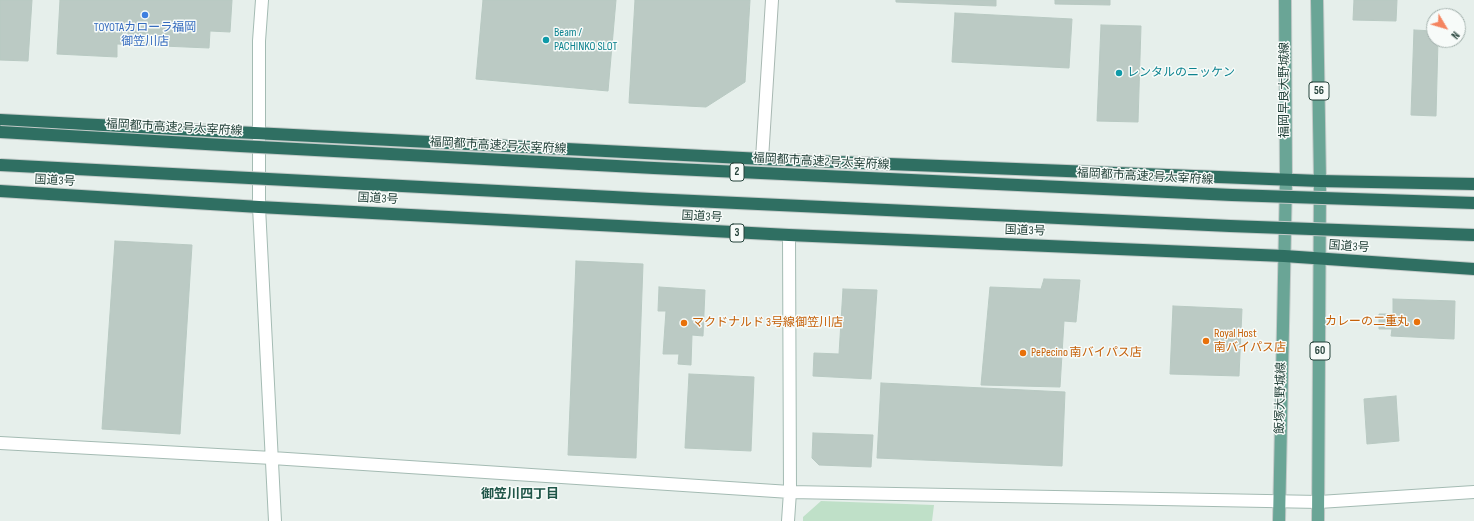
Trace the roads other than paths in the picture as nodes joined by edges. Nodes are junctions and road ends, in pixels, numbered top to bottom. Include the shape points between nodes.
1 (262, 0) edge
2 (772, 0) edge
3 (1285, 0) edge
4 (1317, 0) edge
5 (0, 120) edge
6 (0, 132) edge
7 (258, 133) junction
8 (762, 160) junction
9 (0, 165) edge
10 (1286, 180) junction
11 (1320, 181) junction
12 (1474, 184) edge
13 (0, 191) edge
14 (1474, 204) edge
15 (259, 207) junction
16 (1474, 235) edge
17 (790, 236) junction
18 (1284, 256) junction
19 (1320, 260) junction
20 (1474, 269) edge
21 (0, 443) edge
22 (272, 458) junction
23 (790, 492) junction
24 (1474, 492) edge
25 (1279, 501) junction
26 (1319, 502) junction
27 (275, 521) edge
28 (788, 521) edge
29 (1279, 521) edge
30 (1318, 521) edge

1 - 7 street
2 - 8 street
3 - 10 main road, 福岡早良大野城線
4 - 11 main road, 56
5 - 7 highway
6 - 14 highway, 福岡都市高速2号太宰府線 / 2, bridge via 677,169
7 - 8 highway
7 - 15 street
8 - 10 highway
9 - 16 highway, bridge via 650,199
10 - 11 highway
10 - 18 main road, 飯塚大野城線
11 - 12 highway
11 - 19 main road, 60
13 - 15 highway, 国道3号 / 3
15 - 17 highway, 国道3号 / 3
15 - 22 street
17 - 18 highway, 国道3号 / 3
17 - 23 street
18 - 19 highway, 国道3号 / 3
18 - 25 main road, 飯塚大野城線
19 - 20 highway, 国道3号 / 3
19 - 26 main road, 60
21 - 22 street
22 - 23 street
22 - 27 street
23 - 25 street
23 - 28 street
24 - 26 street
25 - 26 street
25 - 29 main road, 飯塚大野城線
26 - 30 main road, 60

